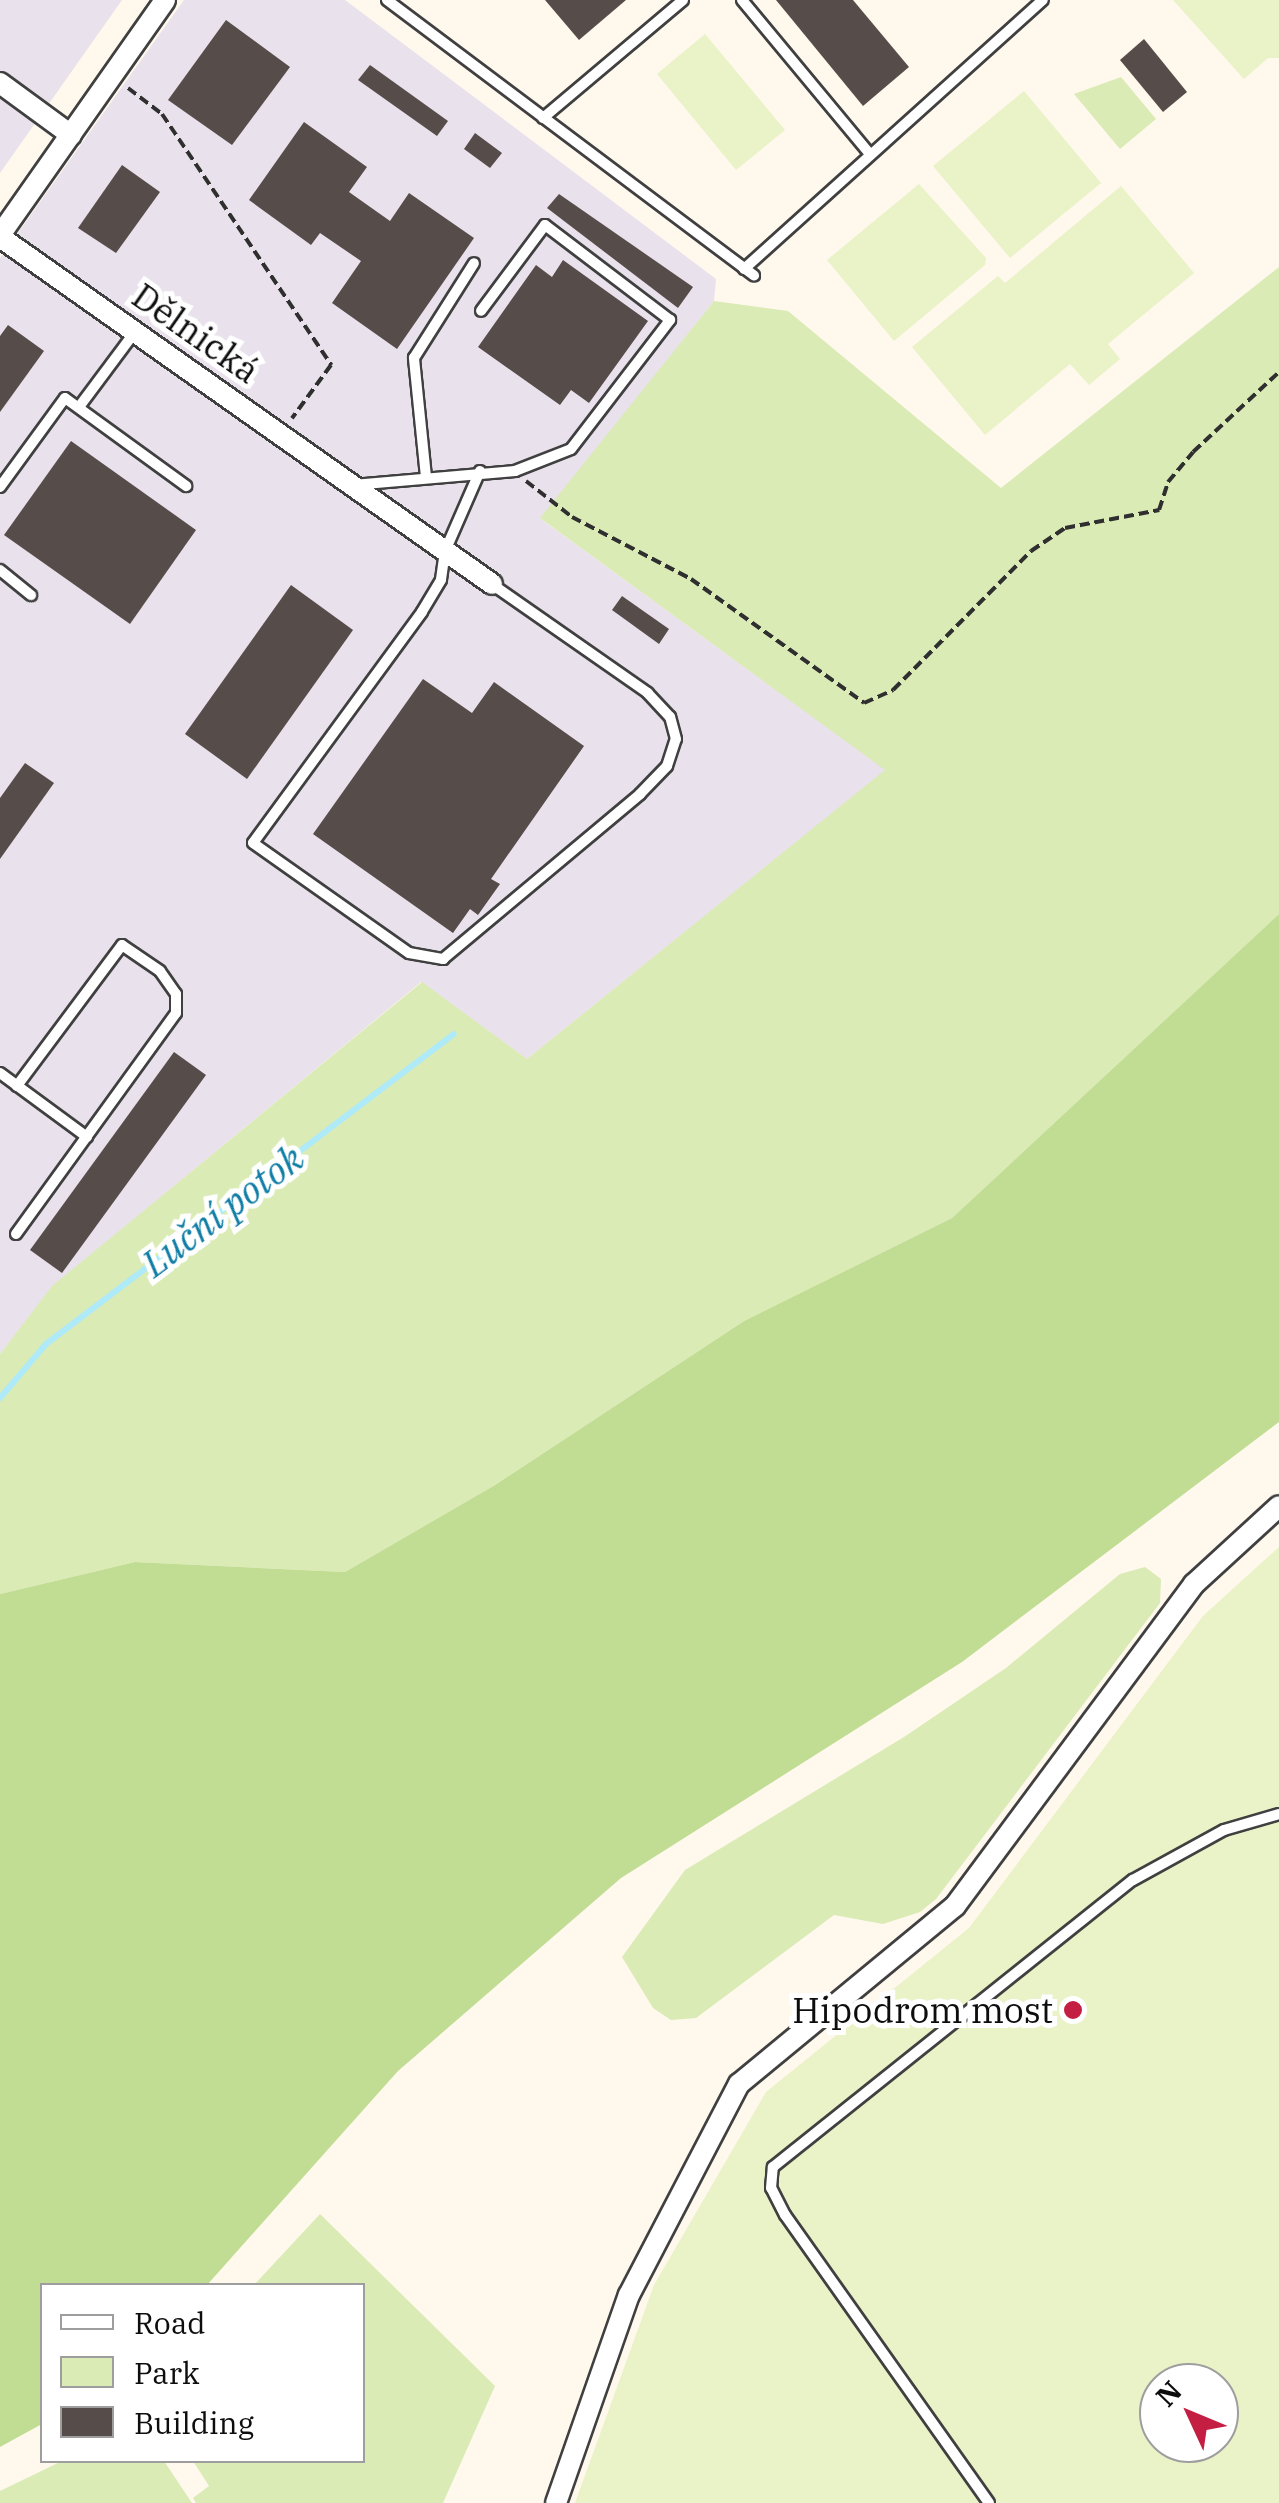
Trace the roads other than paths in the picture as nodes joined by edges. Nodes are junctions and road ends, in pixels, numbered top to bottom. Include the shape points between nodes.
1 (165, 0) edge
2 (387, 0) edge
3 (682, 0) edge
4 (742, 0) edge
5 (1043, 0) edge
6 (666, 5) edge
7 (0, 83) edge
8 (543, 118) junction
9 (71, 134) junction
10 (870, 154) junction
11 (0, 236) edge
12 (474, 263) dead end
13 (481, 311) dead end
14 (136, 330) junction
15 (79, 408) junction
16 (480, 471) junction
17 (426, 477) junction
18 (352, 485) junction
19 (186, 486) dead end
20 (0, 488) edge
21 (445, 551) junction
22 (0, 570) edge
23 (492, 584) joint
24 (32, 595) dead end
25 (0, 1073) edge
26 (17, 1086) junction
27 (87, 1137) junction
28 (16, 1234) dead end
29 (1279, 1506) edge
30 (1279, 1814) edge
31 (556, 2503) edge
32 (989, 2503) edge

1 - 9 street, Dělnická
2 - 8 lane
3 - 6 lane
4 - 10 lane
5 - 10 lane
6 - 8 lane
7 - 9 street
8 - 10 lane via 749,272
9 - 11 street, Dělnická
11 - 14 street, Dělnická
12 - 17 lane via 414,358
13 - 16 lane via 545,226 670,320 571,449 515,471
14 - 15 lane
14 - 18 street, Dělnická
15 - 19 lane
15 - 20 lane via 66,398
16 - 17 lane
16 - 21 lane
17 - 18 lane
18 - 21 street, Dělnická
21 - 23 street, Dělnická
21 - 23 lane via 441,580 422,612 253,843 409,952 443,959 640,794 667,766 676,739 670,717 648,693
22 - 24 lane
25 - 26 lane
26 - 27 lane
26 - 27 lane via 122,944 141,952 176,994 176,1012
27 - 28 lane
29 - 31 street via 1194,1584 954,1906 739,2084 629,2295
30 - 32 lane via 1224,1830 1134,1880 773,2167 770,2188 784,2215

